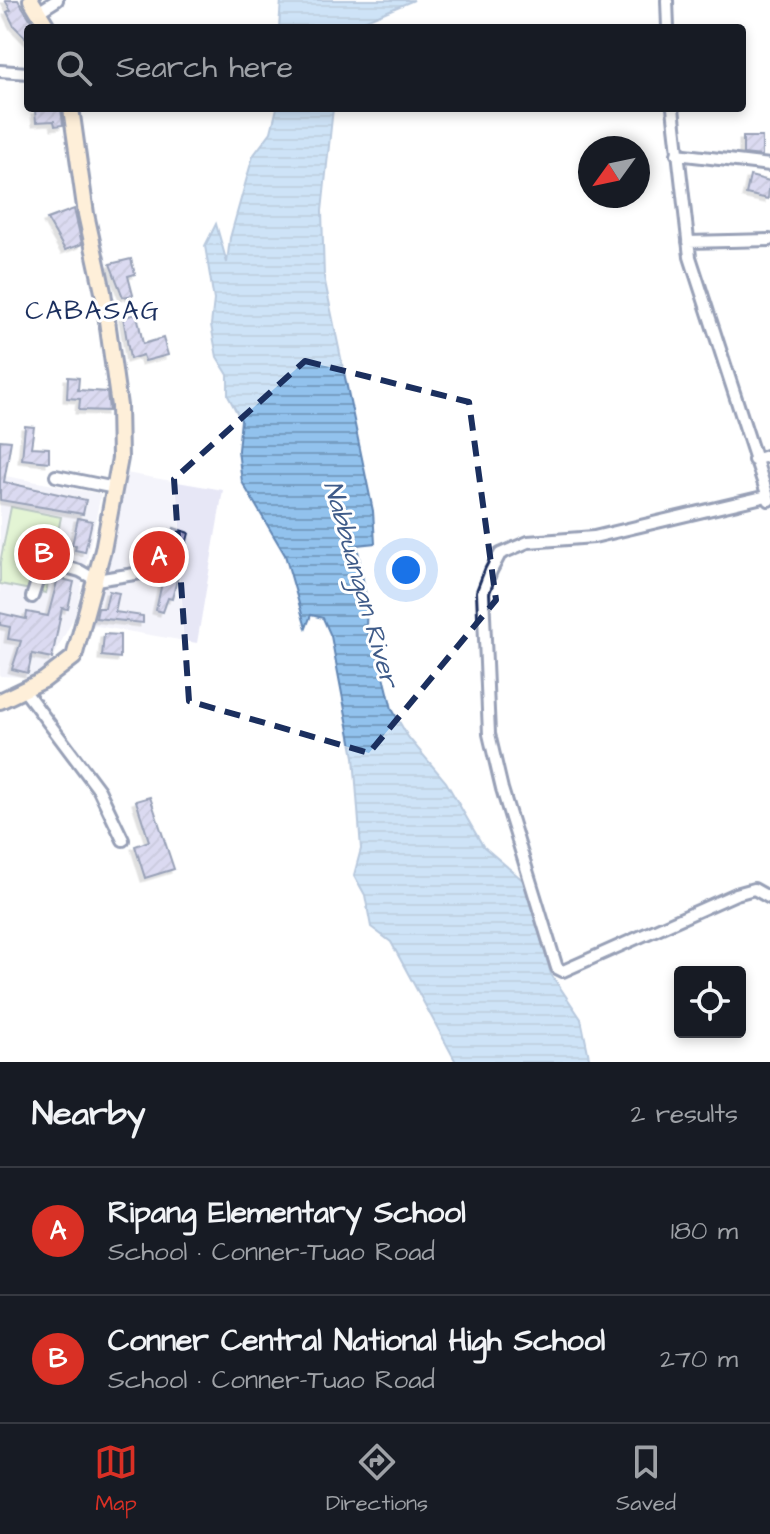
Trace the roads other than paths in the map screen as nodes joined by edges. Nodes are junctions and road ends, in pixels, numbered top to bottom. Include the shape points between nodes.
1 (57, 0) edge
2 (667, 0) edge
3 (34, 6) edge
4 (45, 24) edge
5 (668, 24) edge
6 (0, 71) edge
7 (24, 73) edge
8 (72, 112) edge
9 (673, 112) edge
10 (677, 154) junction
11 (770, 165) edge
12 (770, 240) edge
13 (688, 242) junction
14 (770, 455) edge
15 (754, 460) junction
16 (56, 476) dead end
17 (115, 488) junction
18 (768, 498) edge
19 (141, 573) dead end
20 (96, 580) junction
21 (32, 597) dead end
22 (24, 690) junction
23 (0, 701) edge
24 (123, 840) dead end
25 (770, 898) edge

1 - 3 street
2 - 5 street
3 - 4 main road
6 - 7 street
8 - 17 main road via 119,406
9 - 10 street
10 - 11 street
10 - 13 street
12 - 13 street
13 - 15 street
14 - 15 street
15 - 18 street
16 - 17 street
17 - 20 main road
18 - 25 street via 594,537 508,548 483,592 489,734 557,968 563,971 736,894 759,890
19 - 20 street
20 - 21 street via 59,565 37,582
20 - 22 main road via 74,657
22 - 23 main road
22 - 24 street via 99,790

